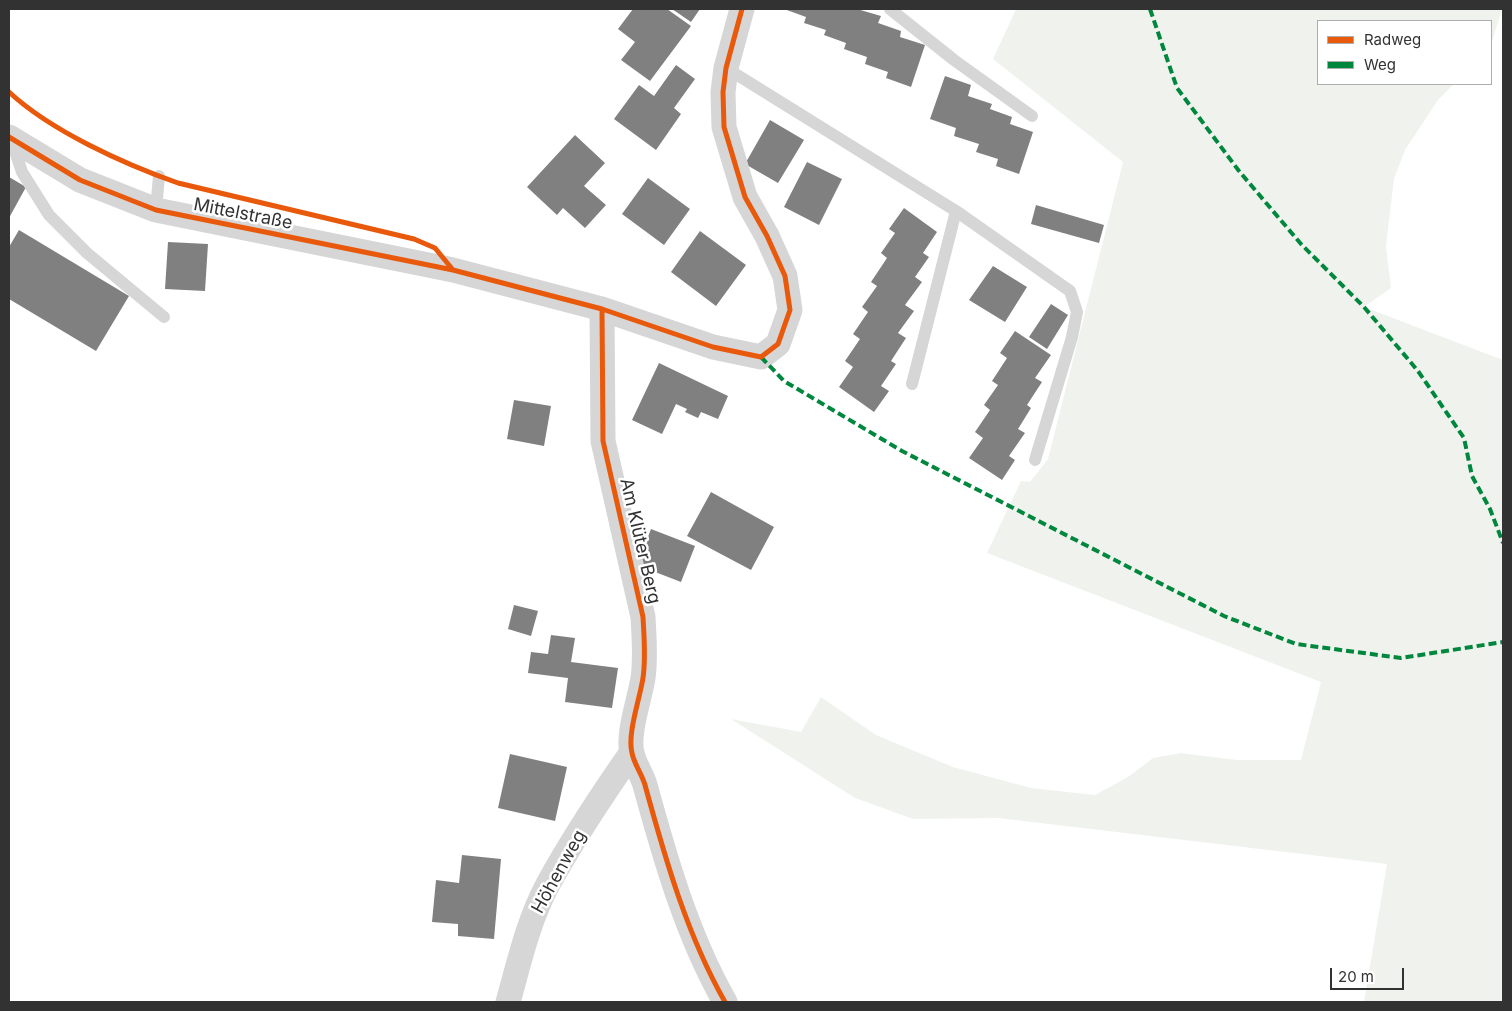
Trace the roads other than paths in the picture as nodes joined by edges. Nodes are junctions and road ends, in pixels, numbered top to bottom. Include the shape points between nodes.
1 (742, 9) edge
2 (890, 9) edge
3 (726, 68) junction
4 (1032, 116) dead end
5 (10, 138) edge
6 (159, 176) dead end
7 (156, 210) junction
8 (956, 211) junction
9 (602, 309) junction
10 (164, 317) dead end
11 (912, 384) dead end
12 (1035, 460) dead end
13 (632, 752) junction
14 (508, 1002) edge
15 (724, 1002) edge

1 - 3 street, Mittelstraße
2 - 4 lane
3 - 8 lane
3 - 9 street, Mittelstraße via 724,127 745,197 785,276 790,310 778,344 761,357 713,347
5 - 7 street, Mittelstraße via 80,180
5 - 10 lane via 22,172 49,215 87,253
6 - 7 lane
7 - 9 street, Mittelstraße via 453,270
8 - 11 lane
8 - 12 lane via 1070,291 1077,312
9 - 13 street, Am Klüter Berg via 603,441 643,617 643,676
13 - 14 street, Höhenweg via 547,886 532,922
13 - 15 street, Am Klüter Berg via 687,918

